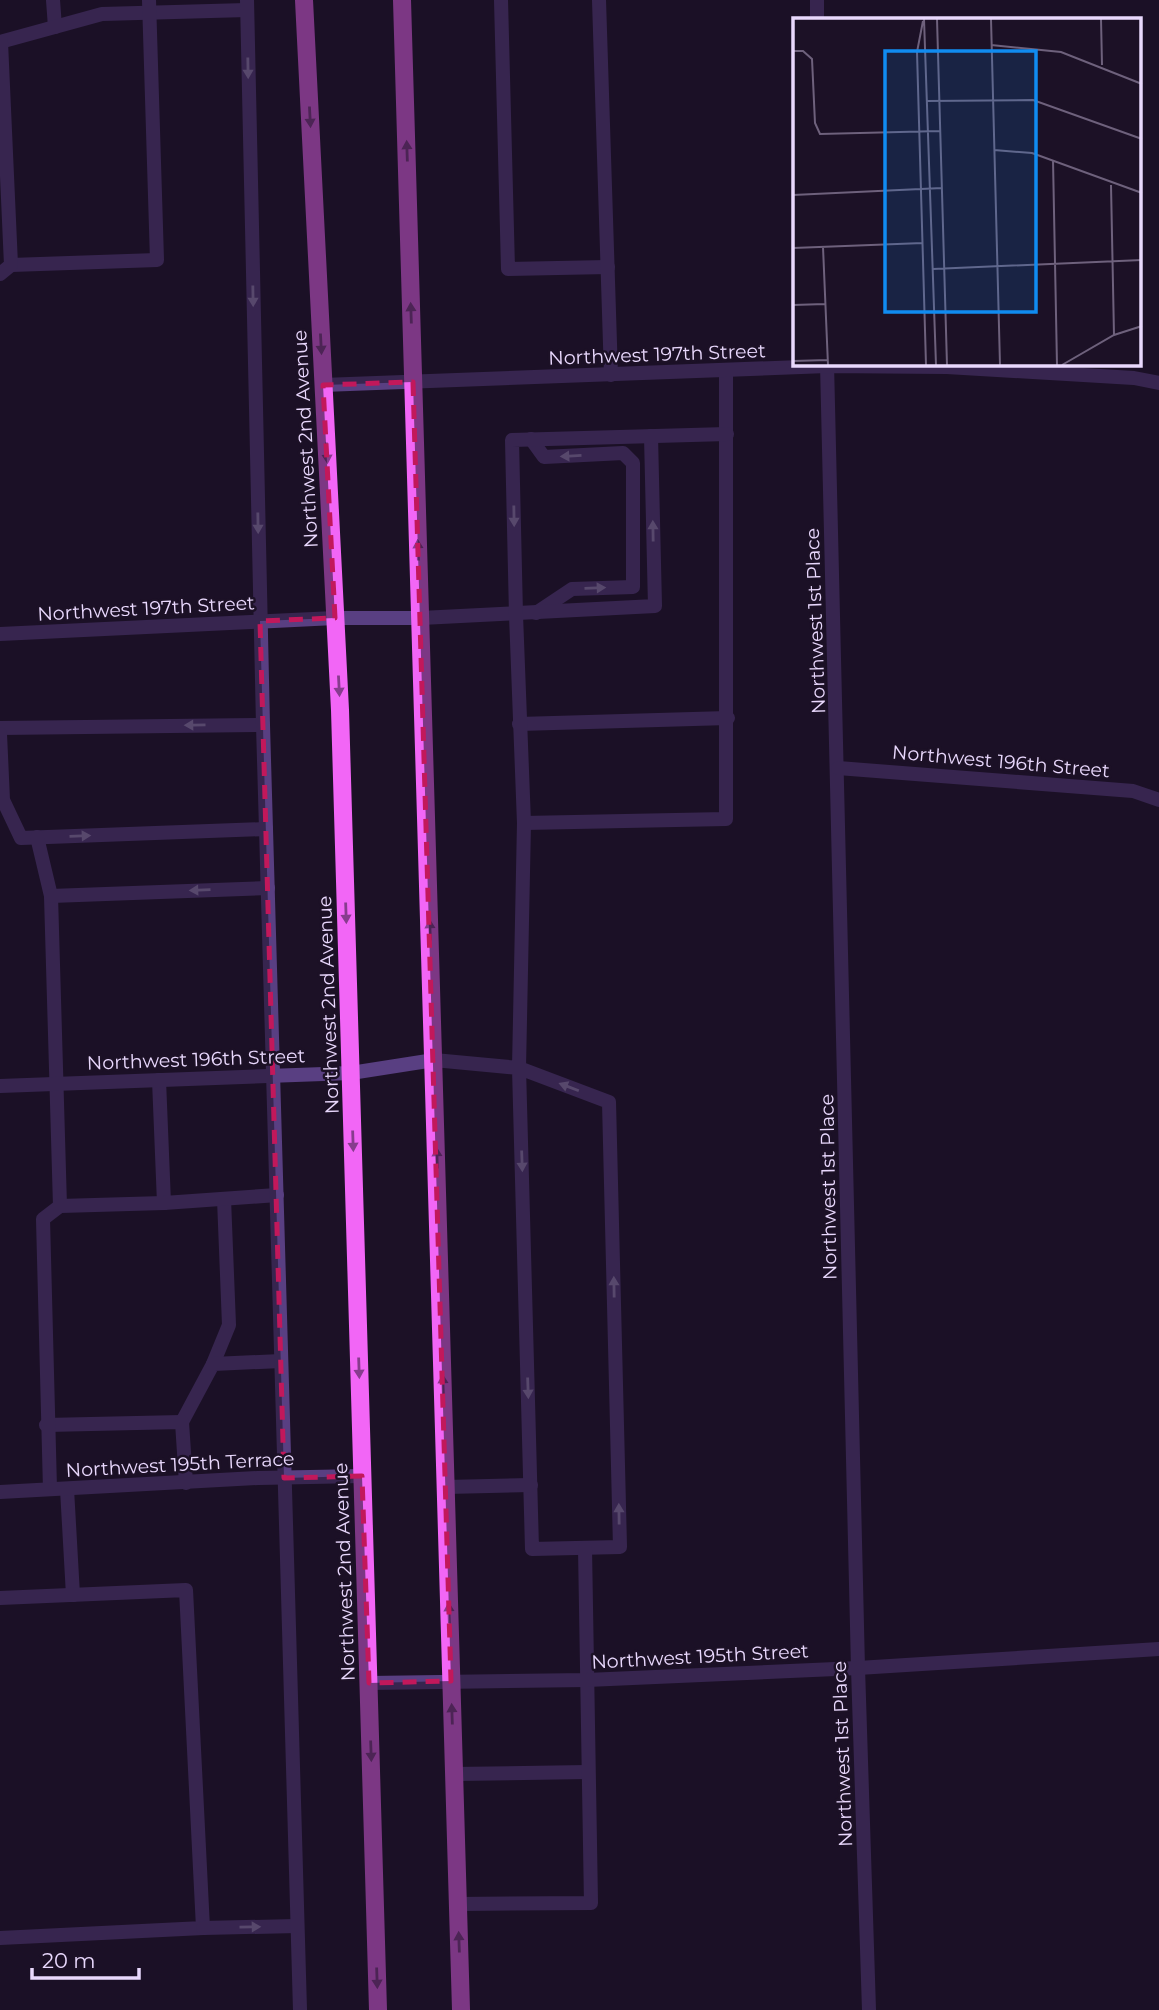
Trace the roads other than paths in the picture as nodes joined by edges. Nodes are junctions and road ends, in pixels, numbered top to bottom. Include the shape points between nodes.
1 (53, 0) edge
2 (304, 0) edge
3 (402, 0) edge
4 (501, 0) edge
5 (599, 0) edge
6 (817, 0) edge
7 (247, 5) edge
8 (149, 6) edge
9 (817, 18) edge
10 (55, 27) junction
11 (1, 42) edge
12 (608, 267) junction
13 (6, 269) edge
14 (807, 366) edge
15 (827, 366) edge
16 (887, 366) edge
17 (726, 370) junction
18 (611, 374) junction
19 (413, 382) junction
20 (1159, 383) edge
21 (323, 385) junction
22 (727, 434) junction
23 (651, 436) junction
24 (531, 439) junction
25 (534, 614) junction
26 (516, 615) junction
27 (335, 618) junction
28 (421, 618) junction
29 (260, 621) junction
30 (0, 634) edge
31 (728, 718) junction
32 (519, 724) junction
33 (263, 725) junction
34 (0, 728) edge
35 (0, 734) edge
36 (838, 768) junction
37 (1159, 800) edge
38 (524, 823) junction
39 (266, 829) junction
40 (37, 837) junction
41 (268, 888) junction
42 (51, 896) junction
43 (434, 1060) junction
44 (519, 1068) junction
45 (351, 1073) junction
46 (273, 1075) junction
47 (159, 1080) junction
48 (56, 1083) junction
49 (0, 1086) edge
50 (276, 1195) junction
51 (224, 1199) junction
52 (164, 1203) junction
53 (60, 1206) junction
54 (281, 1361) junction
55 (213, 1364) junction
56 (183, 1422) junction
57 (46, 1425) junction
58 (362, 1476) junction
59 (284, 1478) junction
60 (186, 1483) junction
61 (531, 1485) junction
62 (446, 1487) junction
63 (50, 1489) junction
64 (67, 1489) junction
65 (0, 1492) edge
66 (584, 1548) junction
67 (73, 1595) junction
68 (0, 1598) edge
69 (1159, 1649) edge
70 (858, 1668) junction
71 (587, 1680) junction
72 (451, 1681) junction
73 (369, 1683) junction
74 (588, 1772) junction
75 (454, 1774) junction
76 (458, 1904) junction
77 (298, 1926) junction
78 (203, 1928) junction
79 (0, 1938) edge
80 (300, 2010) edge
81 (378, 2010) edge
82 (461, 2010) edge
83 (869, 2010) edge

1 - 10 street
2 -> 21 main road, Northwest 2nd Avenue
19 -> 3 main road
4 - 12 street via 508,269
5 - 12 street
6 - 9 street
7 - 8 street
7 -> 29 street
8 - 10 street
8 - 13 street via 157,260
10 - 11 street
11 - 13 street
12 - 18 street
14 - 17 street, Northwest 197th Street
15 - 36 street, Northwest 1st Place
16 - 20 street, Northwest 197th Street
17 - 18 street, Northwest 197th Street
17 - 22 street
18 - 19 street, Northwest 197th Street
19 - 21 street, Northwest 197th Street
28 -> 19 main road
21 -> 27 main road, Northwest 2nd Avenue
22 - 23 street
22 - 31 street
23 - 24 street
25 -> 23 street, Northwest 197th Street via 655,606
25 -> 24 street via 572,589 633,587 633,463 623,453 544,457
24 -> 26 street via 512,440
25 - 26 street, Northwest 197th Street
26 - 28 street, Northwest 197th Street
26 - 32 street
27 - 28 street, Northwest 197th Street
27 - 29 street, Northwest 197th Street
27 -> 45 main road, Northwest 2nd Avenue
43 -> 28 main road
29 - 30 street, Northwest 197th Street
29 - 33 street
31 - 32 street
31 - 38 street via 726,819
32 - 38 street
33 -> 34 street
33 - 39 street
35 - 40 street via 4,800 21,838
36 - 37 street, Northwest 196th Street via 1133,791
36 - 70 street, Northwest 1st Place
38 - 44 street
40 -> 39 street
39 - 41 street
40 - 42 street
41 -> 42 street
41 - 46 street
42 - 48 street
43 - 44 street, Northwest 196th Street
43 - 45 street, Northwest 196th Street
62 -> 43 main road
44 -> 61 street
66 -> 44 street, Northwest 196th Street via 620,1547 609,1102
45 - 46 street, Northwest 196th Street
45 -> 58 main road, Northwest 2nd Avenue
46 - 47 street, Northwest 196th Street
46 - 50 street
47 - 48 street, Northwest 196th Street
47 - 52 street
48 - 49 street, Northwest 196th Street
48 - 53 street
50 - 51 street
50 - 54 street
51 - 52 street
51 - 55 street via 229,1325
52 - 53 street
53 - 57 street via 43,1219
54 - 55 street
54 - 59 street
55 - 56 street
56 - 57 street
56 - 60 street
57 - 63 street
58 - 59 street, Northwest 195th Terrace
58 - 73 main road, Northwest 2nd Avenue
59 - 60 street, Northwest 195th Terrace
59 - 77 street
60 - 64 street, Northwest 195th Terrace
61 - 62 street
61 - 66 street via 532,1549
72 -> 62 main road
63 - 64 street, Northwest 195th Terrace
63 - 65 street, Northwest 195th Terrace
64 - 67 street
66 - 71 street
67 - 68 street
67 - 78 street via 186,1590
69 - 70 street, Northwest 195th Street
70 - 71 street, Northwest 195th Street
70 - 83 street, Northwest 1st Place
71 - 72 street, Northwest 195th Street
71 - 74 street
72 - 73 street, Northwest 195th Street
75 -> 72 main road
73 -> 81 main road, Northwest 2nd Avenue
74 - 75 street
74 - 76 street via 591,1903
75 - 76 main road
82 -> 76 main road
78 -> 77 street
77 - 80 street
78 - 79 street

